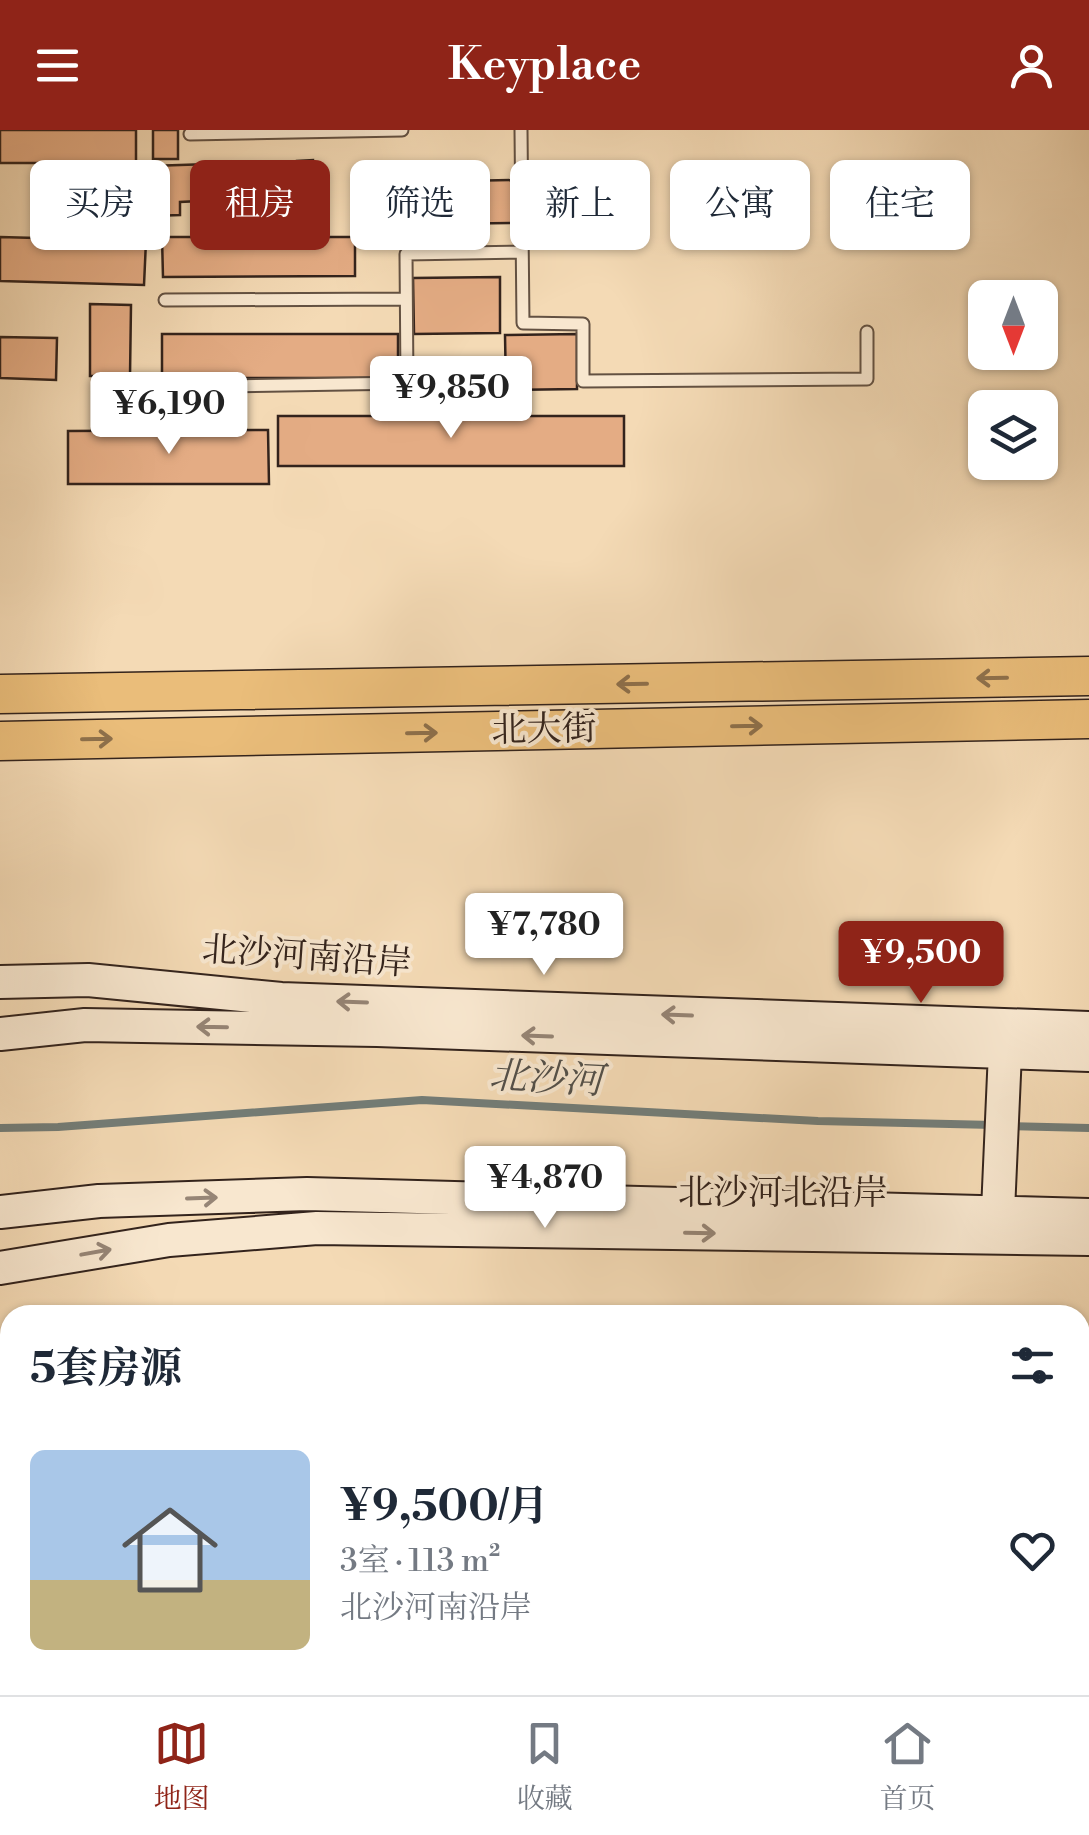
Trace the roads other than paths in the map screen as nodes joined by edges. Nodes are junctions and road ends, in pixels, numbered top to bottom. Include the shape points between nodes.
1 (402, 130) edge
2 (521, 130) edge
3 (190, 134) dead end
4 (522, 252) junction
5 (406, 298) junction
6 (165, 300) dead end
7 (867, 332) dead end
8 (501, 365) dead end
9 (407, 366) junction
10 (163, 387) dead end
11 (1089, 676) edge
12 (0, 694) edge
13 (1089, 719) edge
14 (0, 742) edge
15 (0, 982) edge
16 (738, 1018) junction
17 (1089, 1028) edge
18 (0, 1034) edge
19 (862, 1048) junction
20 (994, 1055) junction
21 (1089, 1055) edge
22 (983, 1206) junction
23 (0, 1212) edge
24 (1054, 1213) junction
25 (1089, 1215) edge
26 (1089, 1226) edge
27 (1089, 1239) edge
28 (0, 1268) edge

1 - 3 lane
2 - 4 lane
4 - 5 lane via 406,254
4 - 7 lane via 522,323 583,324 584,380 866,379
5 - 6 lane
5 - 9 lane
8 - 9 lane
9 - 10 lane via 407,383
11 -> 12 main road
14 -> 13 main road, 北大街
16 -> 15 street, 北沙河南沿岸 via 281,998 88,980
16 - 19 street
16 - 20 street, 北沙河南沿岸
17 - 20 street, 北沙河南沿岸
19 -> 18 street, 北沙河南沿岸 via 104,1025
19 - 20 street, 北沙河南沿岸
20 - 21 street, 北沙河南沿岸
20 - 22 street
23 -> 22 street, 北沙河北沿岸 via 99,1201 307,1194
22 - 24 street
22 - 27 street, 北沙河北沿岸
28 -> 22 street, 北沙河北沿岸 via 168,1240 317,1228
24 - 25 street
24 - 26 street

